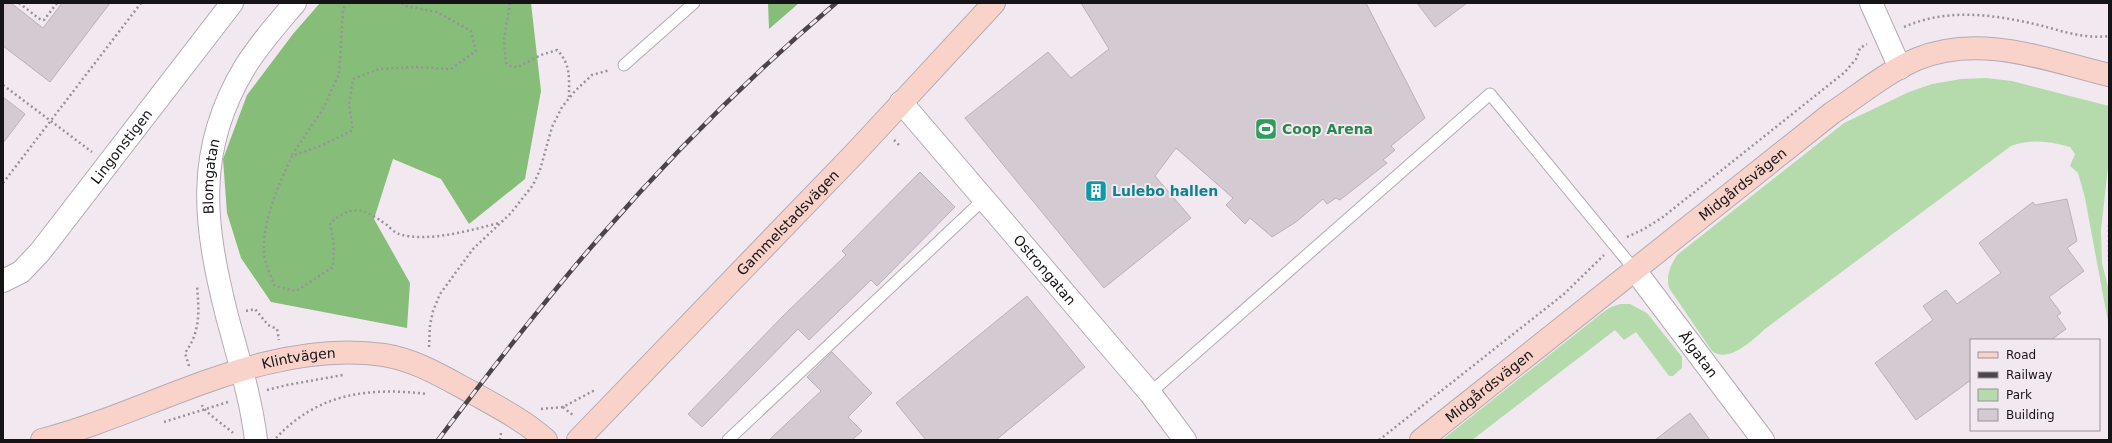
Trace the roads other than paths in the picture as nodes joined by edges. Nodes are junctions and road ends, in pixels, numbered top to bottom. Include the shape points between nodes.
1 (232, 3) edge
2 (295, 3) edge
3 (694, 3) edge
4 (994, 3) edge
5 (1871, 3) edge
6 (624, 66) road end
7 (1900, 68) junction
8 (2109, 75) edge
9 (901, 102) junction
10 (984, 198) junction
11 (1634, 269) junction
12 (3, 281) edge
13 (242, 370) junction
14 (1150, 393) junction
15 (1179, 438) edge
16 (42, 440) edge
17 (256, 440) edge
18 (546, 440) edge
19 (578, 440) edge
20 (728, 440) edge
21 (1421, 440) edge
22 (1763, 440) edge

1 - 12 street, Lingonstigen via 40,252 21,272
2 - 13 street, Blomgatan via 245,66 221,113 214,138 207,186 214,261
3 - 6 lane
4 - 9 street, Gammelstadsvägen
5 - 7 street
7 - 8 street, Midgårdsvägen via 1939,52 1978,47 2013,51
7 - 11 street, Midgårdsvägen via 1832,113
9 - 10 street, Ostrongatan
9 - 19 street, Gammelstadsvägen
10 - 14 street, Ostrongatan
10 - 20 lane
11 - 14 lane via 1490,94
11 - 21 street, Midgårdsvägen
11 - 22 street, Ålgatan
13 - 16 street, Klintvägen
13 - 17 street, Blomgatan
13 - 18 street, Klintvägen via 318,355 359,353 385,356 412,363 448,379 510,414
14 - 15 street, Ostrongatan

